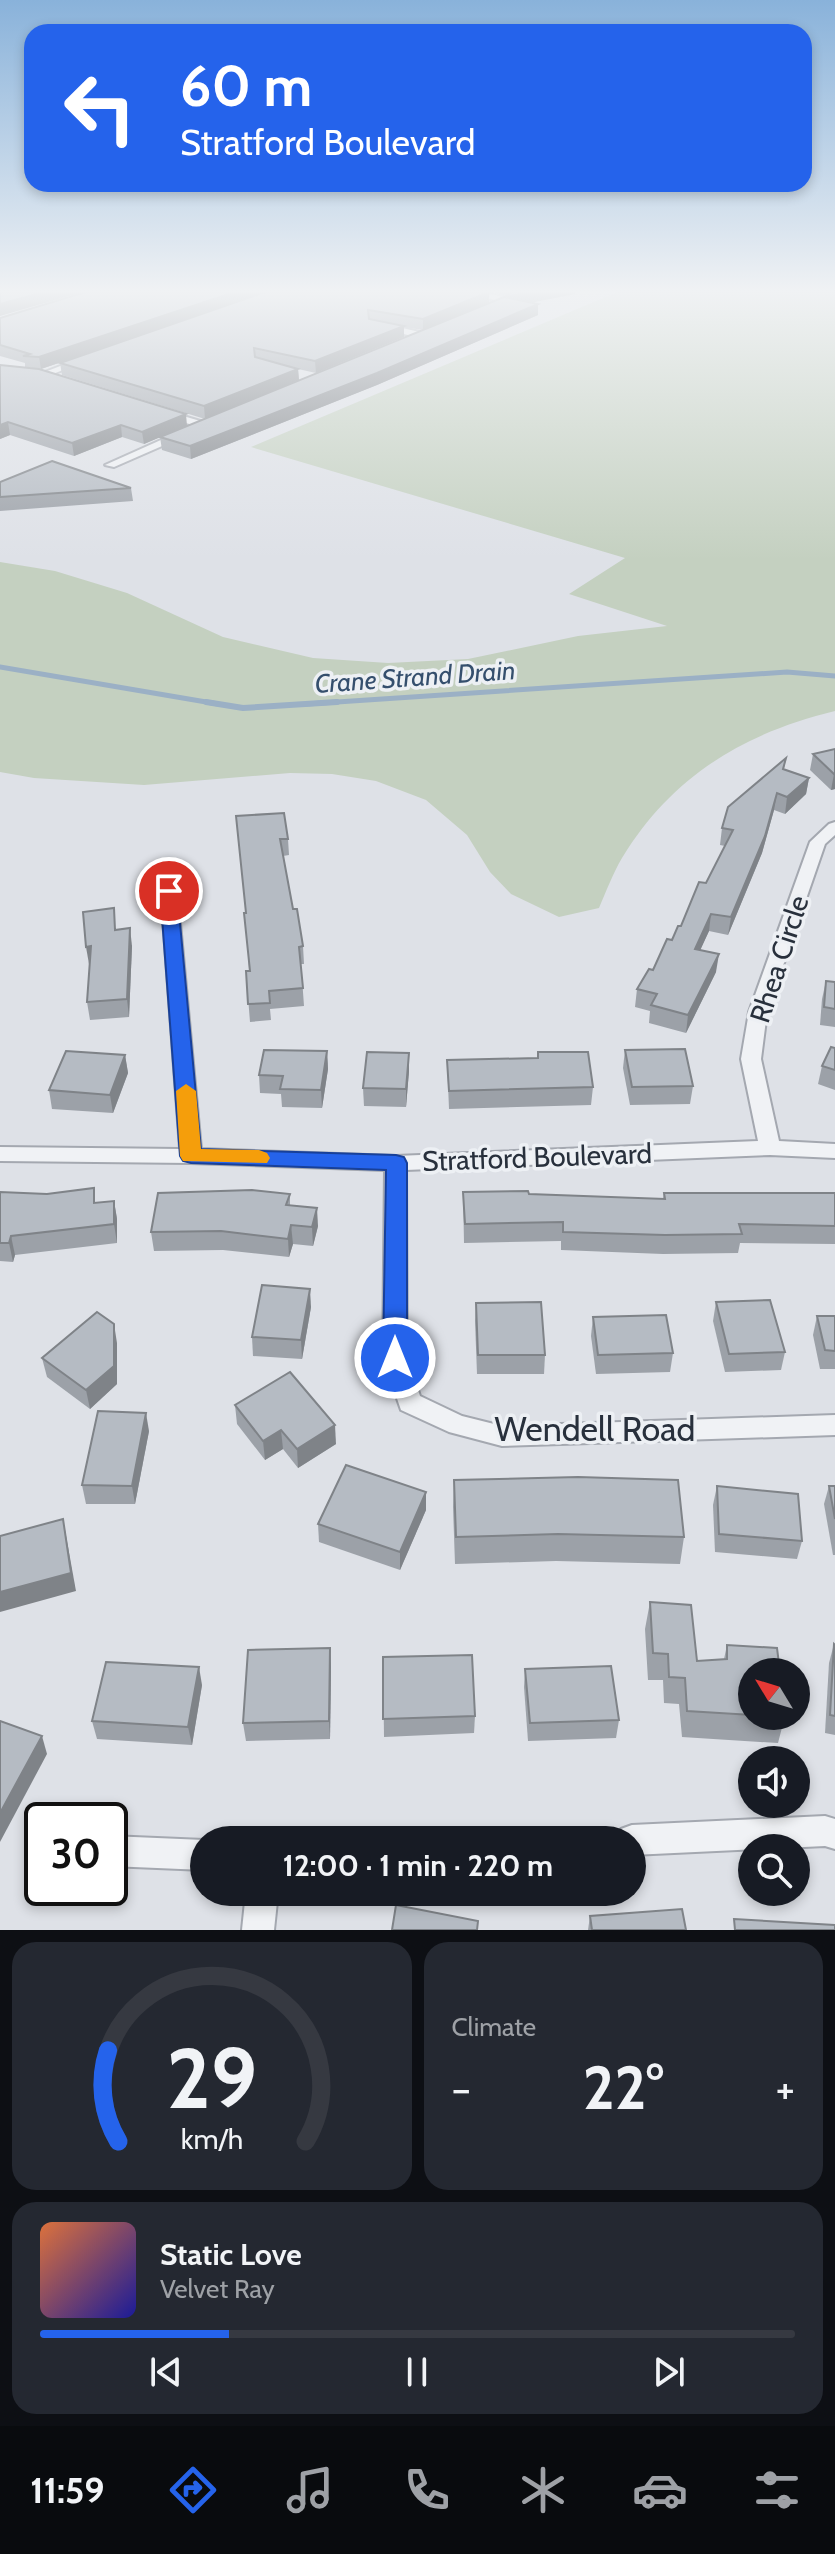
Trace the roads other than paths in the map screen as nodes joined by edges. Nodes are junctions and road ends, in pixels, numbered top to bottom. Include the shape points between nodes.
1 (144, 407) edge
2 (217, 419) edge
3 (203, 425) junction
4 (110, 465) dead end
5 (835, 827) edge
6 (169, 891) dead end
7 (770, 1148) junction
8 (835, 1151) edge
9 (0, 1154) edge
10 (191, 1156) junction
11 (396, 1163) junction
12 (835, 1425) edge
13 (835, 1834) edge
14 (646, 1839) edge
15 (128, 1852) edge
16 (190, 1854) edge
17 (261, 1906) edge
18 (258, 1930) edge

1 - 3 street
2 - 3 street
3 - 4 street
5 - 7 street, Rhea Circle via 818,842 758,1012 751,1059
6 - 10 street
7 - 8 street, Stratford Boulevard
7 - 11 street, Stratford Boulevard
9 - 10 street, Stratford Boulevard
10 - 11 street, Stratford Boulevard
11 - 12 street, Wendell Road via 395,1358 410,1403 458,1425 502,1436
13 - 14 street
15 - 16 street
17 - 18 street

